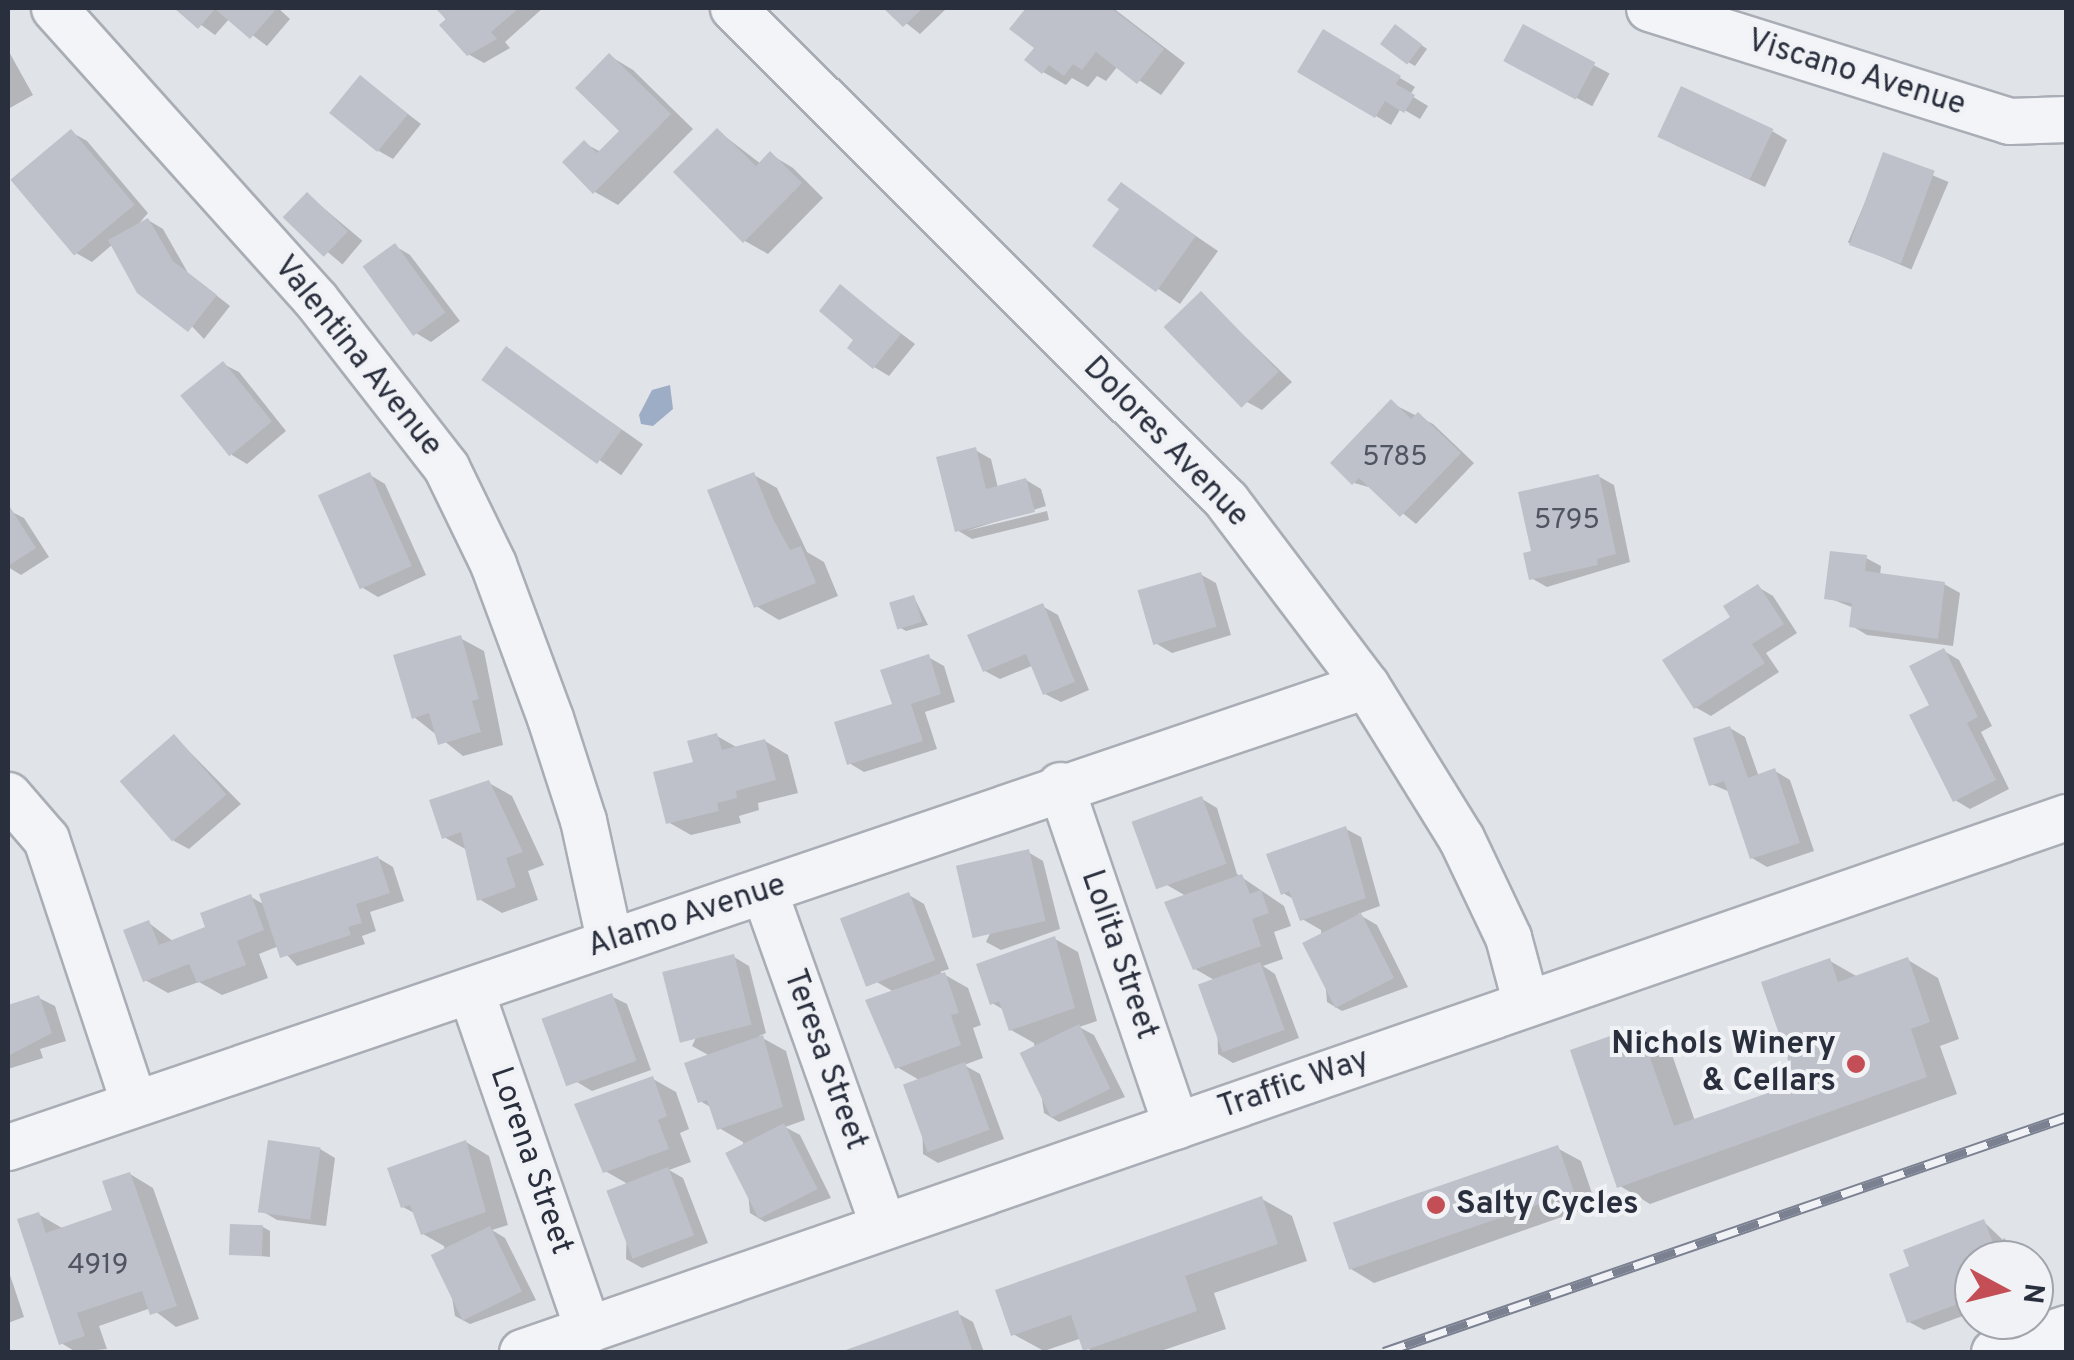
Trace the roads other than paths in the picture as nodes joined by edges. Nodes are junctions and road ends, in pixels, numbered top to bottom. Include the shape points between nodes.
1 (54, 8) edge
2 (732, 8) edge
3 (1650, 8) edge
4 (2066, 118) edge
5 (1366, 685) junction
6 (1060, 785) junction
7 (8, 795) edge
8 (2066, 817) edge
9 (765, 894) junction
10 (609, 939) junction
11 (472, 992) junction
12 (1526, 1004) junction
13 (134, 1103) junction
14 (1176, 1126) junction
15 (8, 1147) edge
16 (882, 1225) junction
17 (2066, 1328) edge
18 (588, 1330) junction
19 (522, 1352) edge
20 (1994, 1352) edge

1 - 10 street, Valentina Avenue via 316,300 446,467 493,564 550,718 583,820
2 - 5 street, Dolores Avenue via 1226,500
3 - 4 street, Viscano Avenue via 2009,121
5 - 6 street, Alamo Avenue
5 - 12 street, Dolores Avenue via 1462,838 1508,937
6 - 9 street, Alamo Avenue
6 - 14 street, Lolita Street
7 - 13 street via 46,839
8 - 12 street, Traffic Way
9 - 10 street, Alamo Avenue
9 - 16 street, Teresa Street
10 - 11 street, Alamo Avenue
11 - 13 street, Alamo Avenue
11 - 18 street, Lorena Street
12 - 14 street, Traffic Way
13 - 15 street, Alamo Avenue
14 - 16 street, Traffic Way
16 - 18 street, Traffic Way
17 - 20 street
18 - 19 street, Traffic Way

